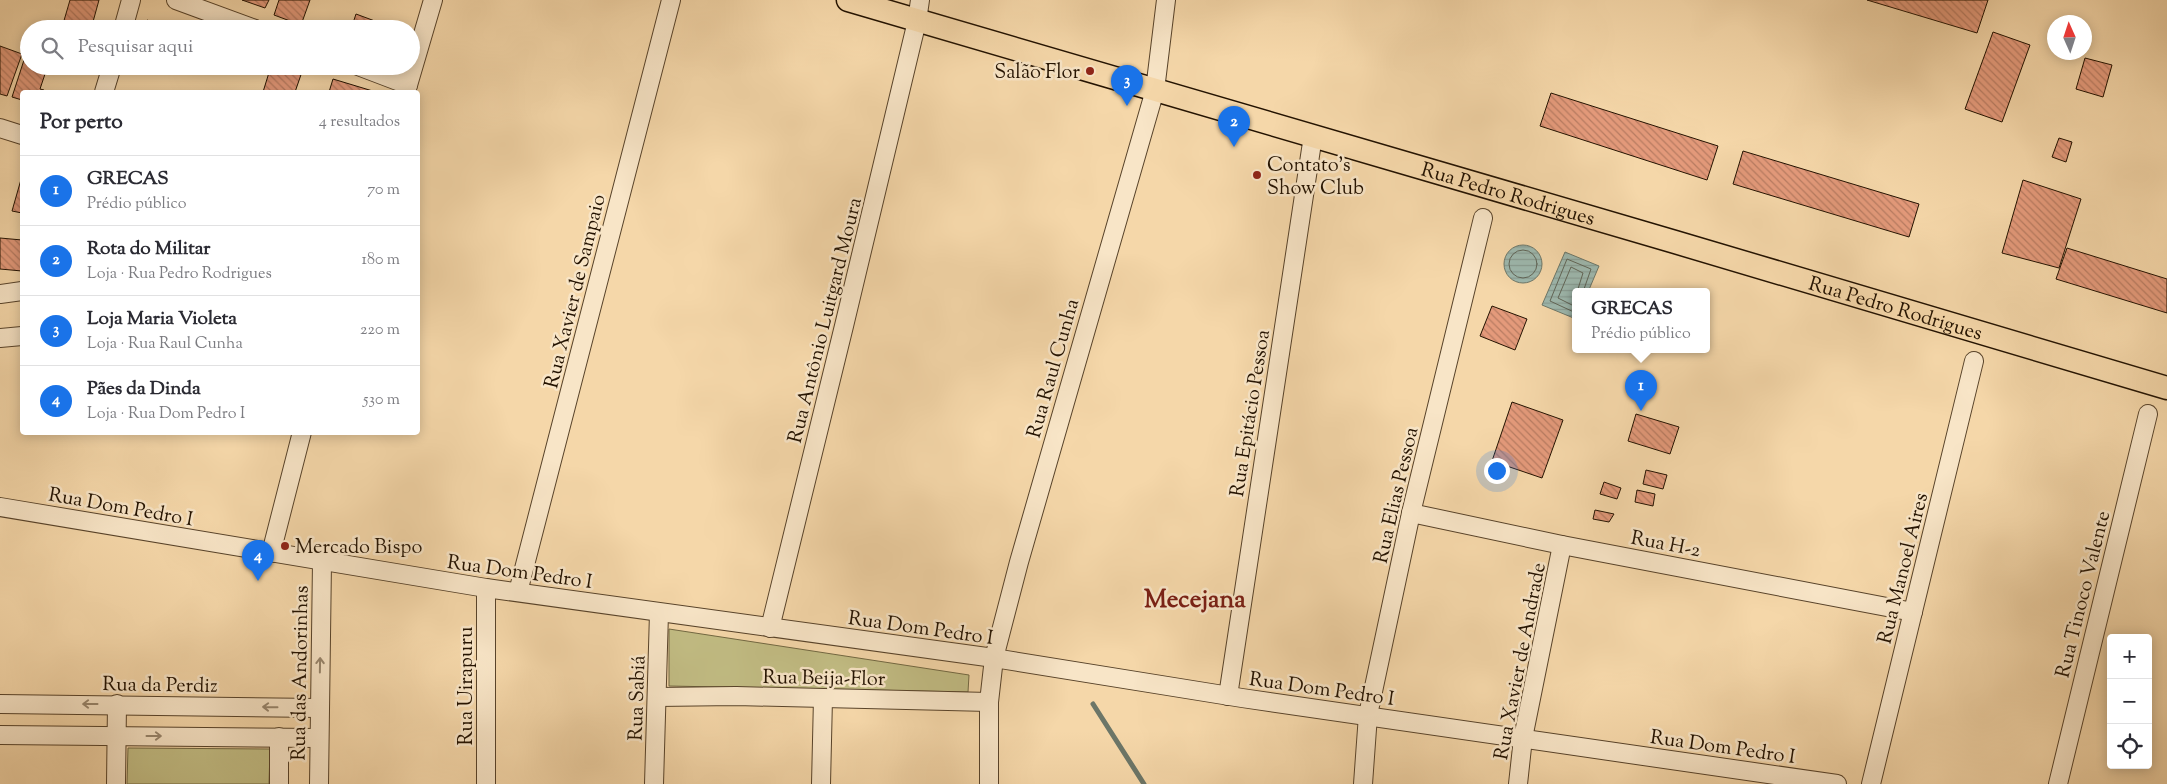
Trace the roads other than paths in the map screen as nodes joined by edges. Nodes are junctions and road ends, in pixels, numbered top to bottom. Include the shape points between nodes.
1 (131, 0) edge
2 (176, 0) edge
3 (433, 0) edge
4 (671, 0) edge
5 (848, 0) edge
6 (1166, 0) edge
7 (919, 11) edge
8 (125, 20) edge
9 (230, 20) edge
10 (420, 44) edge
11 (109, 75) edge
12 (377, 75) edge
13 (411, 75) edge
14 (407, 89) edge
15 (105, 90) edge
16 (1155, 90) junction
17 (0, 128) edge
18 (20, 134) edge
19 (1313, 136) junction
20 (1483, 218) dead end
21 (20, 291) edge
22 (0, 294) edge
23 (20, 336) edge
24 (0, 338) edge
25 (1974, 362) dead end
26 (2167, 388) edge
27 (2148, 414) dead end
28 (301, 435) edge
29 (0, 507) edge
30 (1412, 514) junction
31 (1562, 545) junction
32 (271, 553) junction
33 (322, 562) junction
34 (486, 588) junction
35 (518, 592) junction
36 (1913, 612) junction
37 (659, 613) junction
38 (770, 628) junction
39 (994, 658) junction
40 (1228, 696) junction
41 (657, 698) junction
42 (822, 698) junction
43 (989, 702) junction
44 (0, 704) edge
45 (118, 704) junction
46 (318, 708) junction
47 (1368, 715) junction
48 (0, 734) edge
49 (117, 736) junction
50 (279, 737) junction
51 (318, 738) junction
52 (1523, 738) junction
53 (116, 784) edge
54 (279, 784) edge
55 (319, 784) edge
56 (486, 784) edge
57 (654, 784) edge
58 (821, 784) edge
59 (988, 784) edge
60 (1363, 784) edge
61 (1518, 784) edge
62 (1837, 784) edge
63 (1871, 784) edge
64 (2058, 784) edge

1 - 8 street
2 - 9 street
3 - 10 street
4 - 35 street, Rua Xavier de Sampaio
5 - 7 main road, Rua Pedro Rodrigues
6 - 16 street, Rua Raul Cunha
7 - 16 main road, Rua Pedro Rodrigues
7 - 38 street, Rua Antônio Luitgard Moura
11 - 15 street
12 - 14 street
13 - 14 street
16 - 19 main road, Rua Pedro Rodrigues
16 - 39 street, Rua Raul Cunha via 1021,553
17 - 18 street
19 - 26 main road, Rua Pedro Rodrigues
19 - 40 street, Rua Epitácio Pessoa
20 - 30 street, Rua Elias Pessoa
21 - 22 street
23 - 24 street
25 - 36 street, Rua Manoel Aires
27 - 64 street, Rua Tinoco Valente
28 - 32 street
29 - 32 street, Rua Dom Pedro I
30 - 31 street, Rua H-2
30 - 47 street, Rua Elias Pessoa
31 - 36 street, Rua H-2
31 - 52 street, Rua Xavier de Andrade
32 - 33 street, Rua Dom Pedro I
33 - 34 street, Rua Dom Pedro I
46 -> 33 street, Rua das Andorinhas
34 - 35 street, Rua Dom Pedro I
34 - 56 street, Rua Uirapuru
35 - 37 street, Rua Dom Pedro I
36 - 63 street, Rua Manoel Aires
37 - 38 street, Rua Dom Pedro I
37 - 41 street, Rua Sabiá
38 - 39 street, Rua Dom Pedro I
39 - 40 street, Rua Dom Pedro I
39 - 43 street, Rua Raul Cunha
40 - 47 street, Rua Dom Pedro I
41 - 42 street, Rua Beija-Flor
41 - 57 street, Rua Sabiá
42 - 43 street, Rua Beija-Flor
42 - 58 street
43 - 59 street, Rua Raul Cunha
45 -> 44 street, Rua da Perdiz
46 -> 45 street, Rua da Perdiz
45 - 49 street
46 - 51 street, Rua das Andorinhas
47 - 52 street, Rua Dom Pedro I
47 - 60 street, Rua Elias Pessoa
48 - 49 street
49 -> 50 street
49 - 53 street
50 - 51 street
50 - 54 street, Rua das Andorinhas
51 - 55 street, Rua das Andorinhas
52 - 61 street, Rua Xavier de Andrade
52 - 62 street, Rua Dom Pedro I

